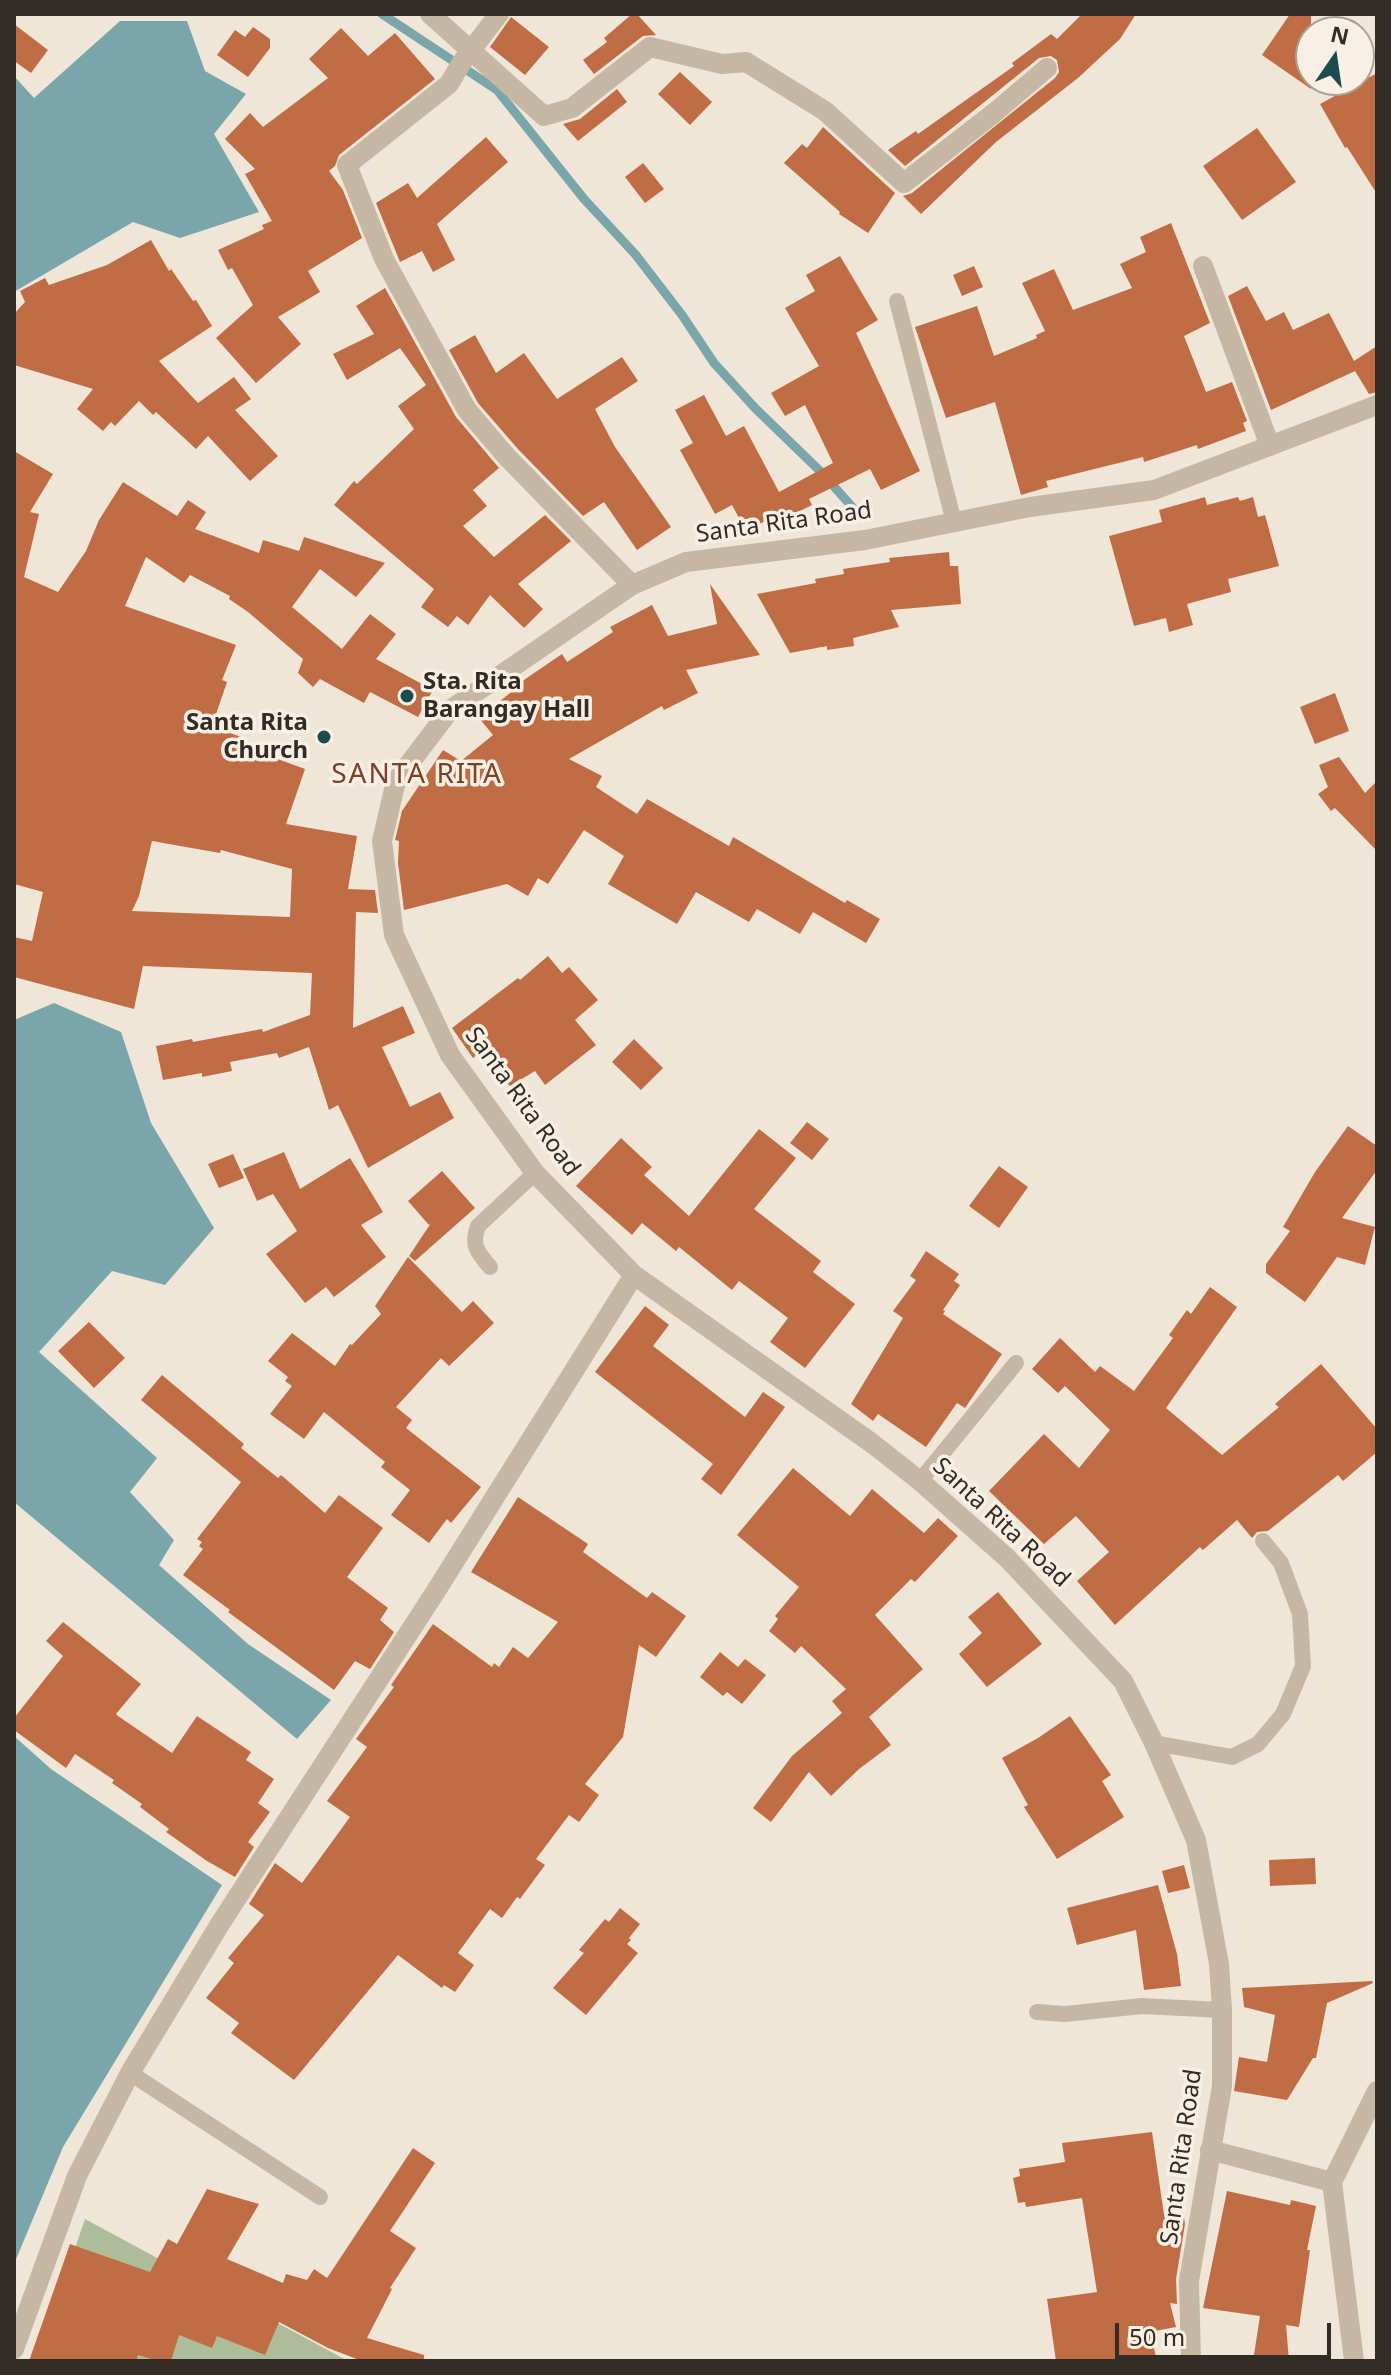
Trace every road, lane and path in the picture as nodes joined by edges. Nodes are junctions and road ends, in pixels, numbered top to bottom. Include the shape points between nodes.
1 (430, 14) edge
2 (499, 14) edge
3 (466, 56) junction
4 (1047, 68) dead end
5 (1203, 266) dead end
6 (897, 301) dead end
7 (1377, 405) edge
8 (1270, 446) junction
9 (954, 522) junction
10 (632, 585) junction
11 (535, 1173) junction
12 (490, 1267) dead end
13 (634, 1275) junction
14 (1016, 1363) dead end
15 (920, 1481) junction
16 (1263, 1541) dead end
17 (1154, 1743) junction
18 (1222, 2010) junction
19 (1037, 2012) dead end
20 (130, 2073) junction
21 (1377, 2091) edge
22 (1210, 2150) junction
23 (1332, 2182) junction
24 (320, 2197) dead end
25 (14, 2349) edge
26 (1191, 2361) edge
27 (1354, 2361) edge

1 - 3 street
2 - 3 street
3 - 4 street via 544,116 572,108 650,47 722,64 746,62 825,111 904,183
3 - 10 street via 449,84 347,165 384,259 467,410
5 - 8 street
6 - 9 lane
7 - 8 street, Santa Rita Road
8 - 9 street, Santa Rita Road via 1154,490
9 - 10 street, Santa Rita Road via 865,540 686,562
10 - 11 street, Santa Rita Road via 450,710 396,781 382,841 394,935 450,1055
11 - 12 lane via 478,1226 475,1250
11 - 13 street, Santa Rita Road
13 - 15 street, Santa Rita Road
13 - 20 street
14 - 15 lane
15 - 17 street, Santa Rita Road via 1007,1558 1123,1681
16 - 17 lane via 1281,1563 1300,1614 1303,1666 1283,1714 1258,1744 1232,1757
17 - 18 street, Santa Rita Road via 1196,1840
18 - 19 lane via 1142,2006
18 - 22 street, Santa Rita Road via 1222,2086
20 - 24 lane
20 - 25 street via 77,2176
21 - 23 street
22 - 23 street
22 - 26 street, Santa Rita Road via 1189,2281
23 - 27 street

